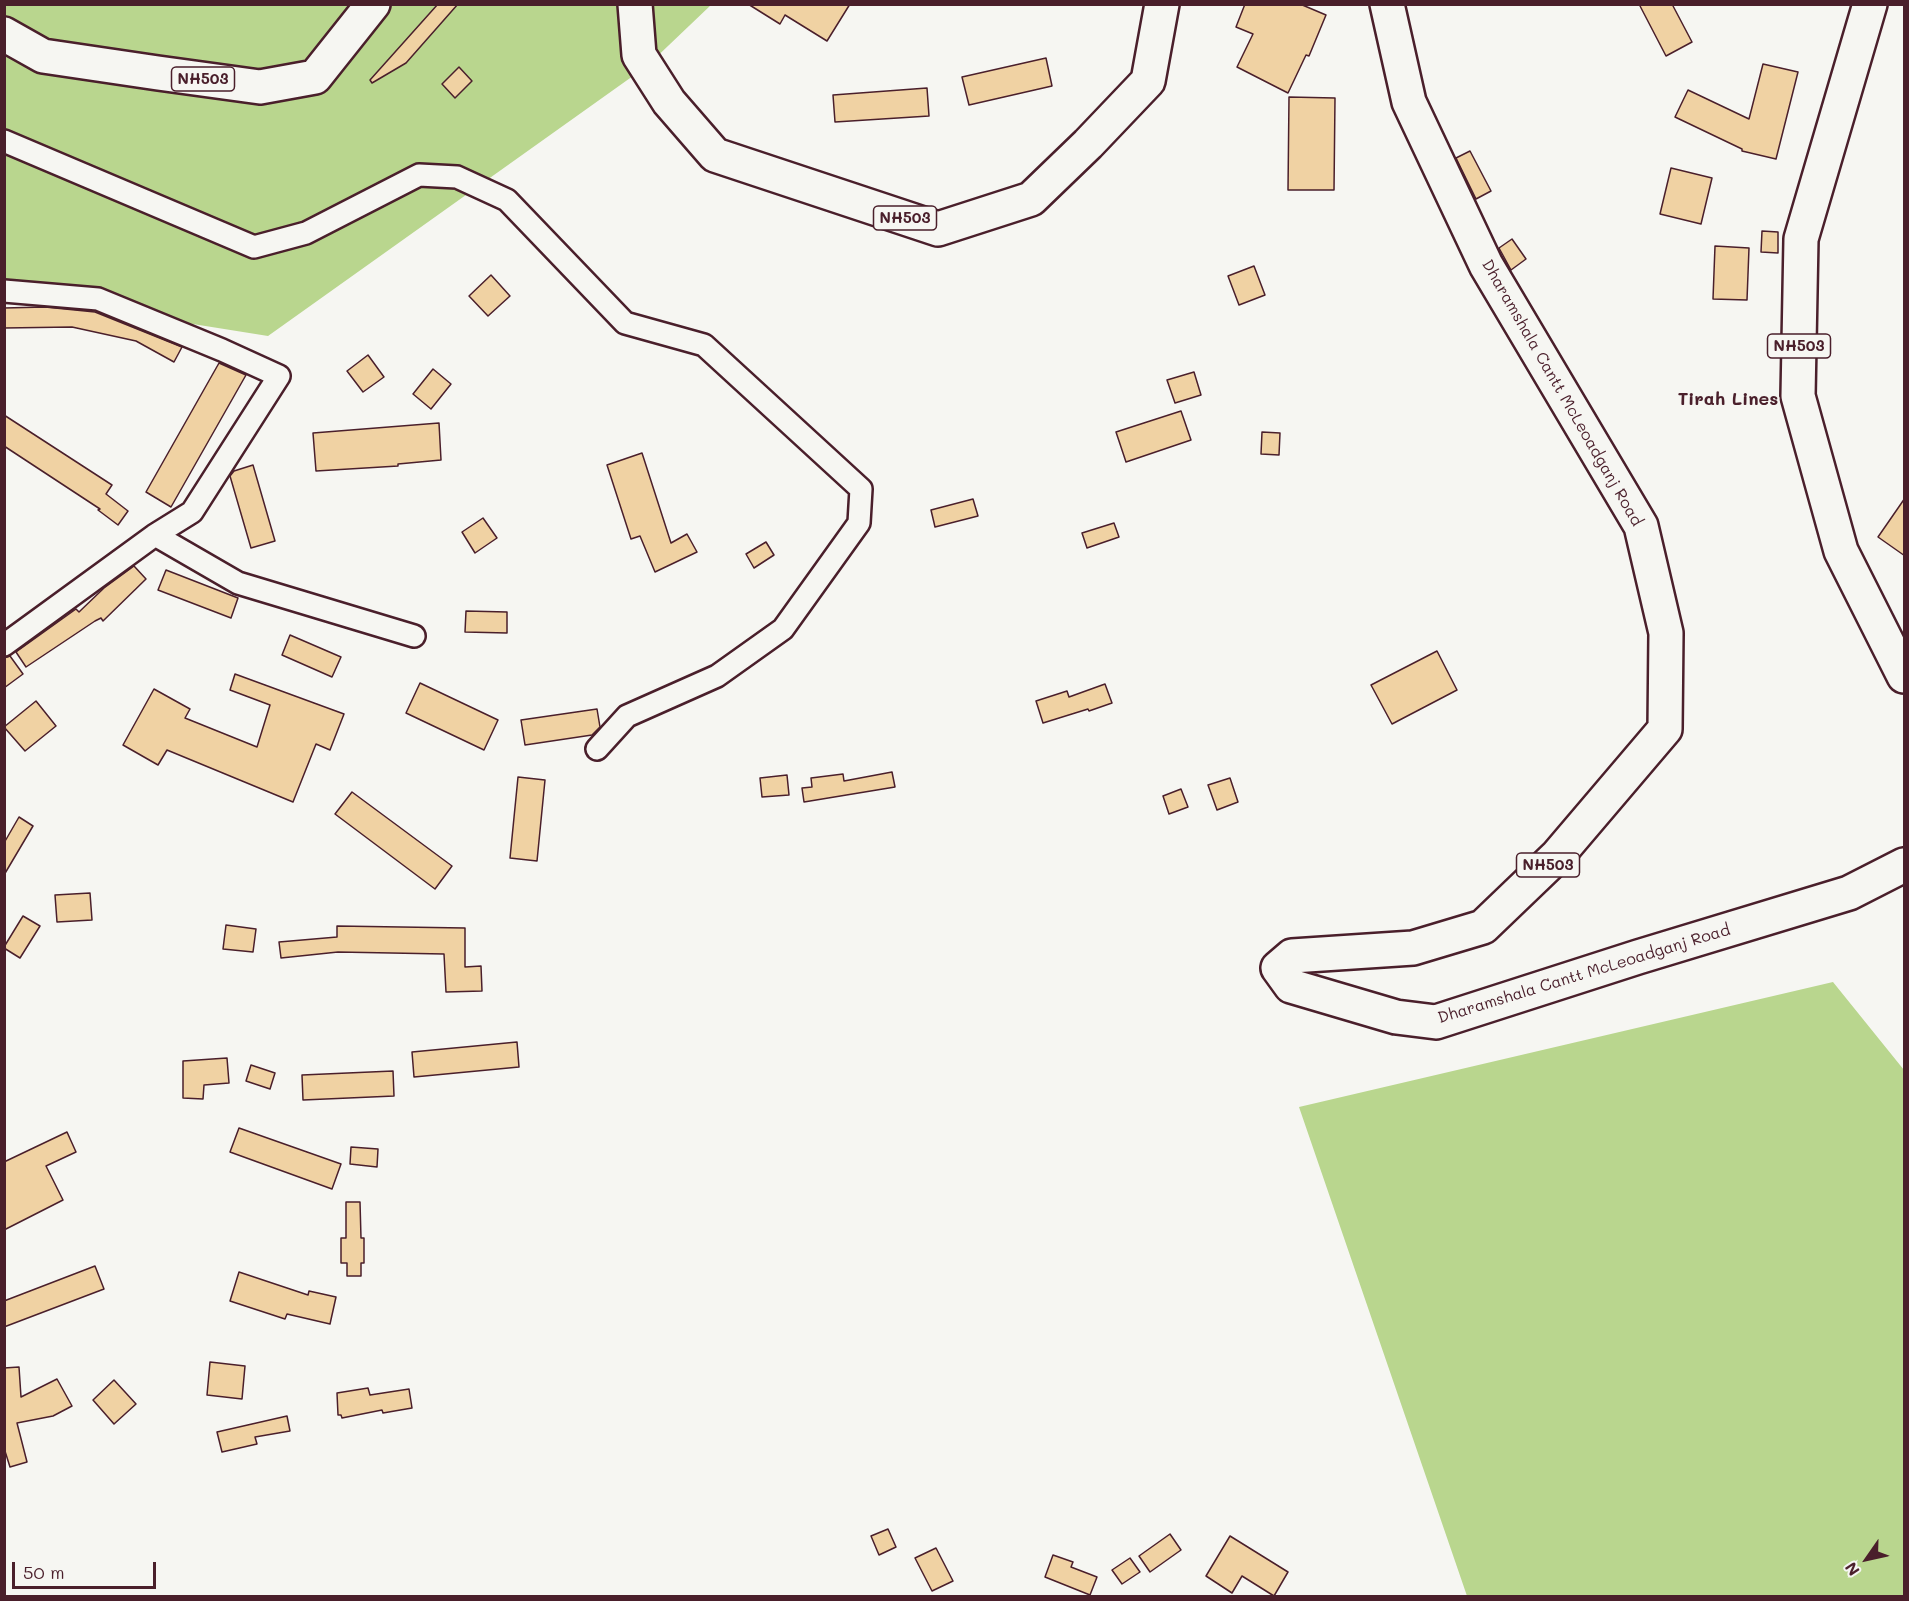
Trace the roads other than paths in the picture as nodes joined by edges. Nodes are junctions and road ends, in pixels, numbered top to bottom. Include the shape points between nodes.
1 (373, 4) edge
2 (635, 4) edge
3 (1162, 4) edge
4 (1387, 4) edge
5 (1870, 4) edge
6 (4, 34) edge
7 (4, 141) edge
8 (4, 291) edge
9 (155, 535) junction
10 (414, 636) dead end
11 (4, 645) edge
12 (1905, 676) edge
13 (597, 749) dead end
14 (1905, 865) edge

1 - 6 main road, NH503 via 315,77 260,87 43,56
2 - 3 main road, NH503 via 639,55 669,102 715,154 938,229 1031,199 1088,144 1148,81
4 - 14 main road, Dharamshala Cantt McLeoadganj Road / NH503 via 1409,102 1486,265 1641,526 1666,633 1665,729 1557,856 1484,927 1413,948 1292,956 1278,968 1291,986 1396,1017 1436,1022 1849,893
5 - 12 main road, NH503 via 1802,239 1798,396 1841,551
7 - 13 street via 254,247 306,233 419,175 457,177 507,200 625,323 704,345 861,489 859,523 783,629 717,676 627,716
8 - 9 street via 98,299 279,376 192,512
9 - 10 street via 238,583
9 - 11 street

